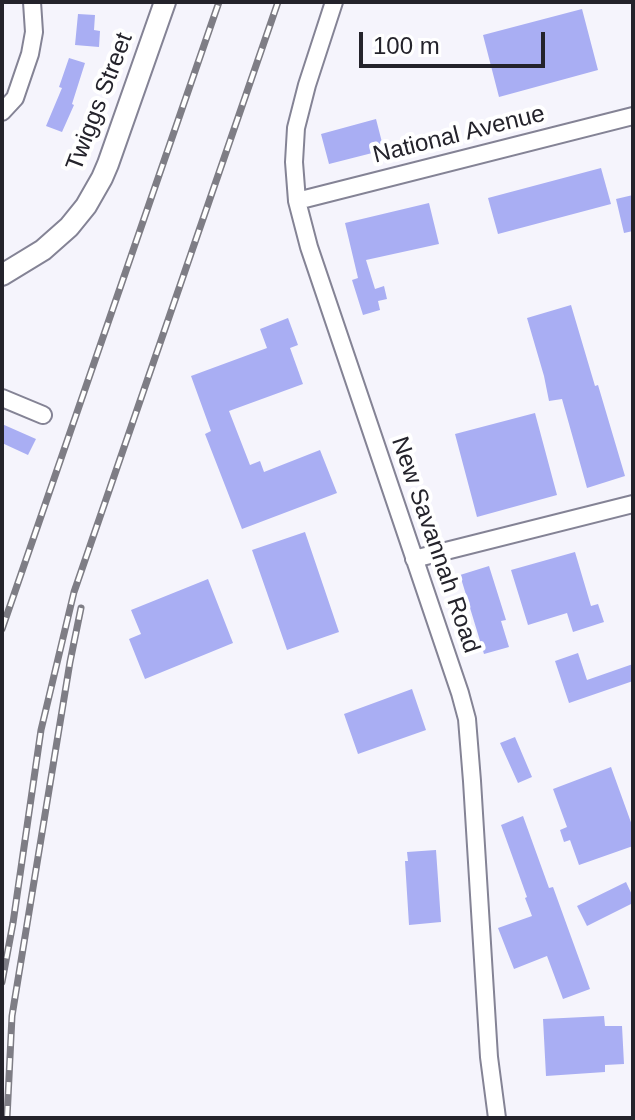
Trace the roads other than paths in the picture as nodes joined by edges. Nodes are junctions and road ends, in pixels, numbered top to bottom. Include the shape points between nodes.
1 (32, 2) edge
2 (165, 2) edge
3 (334, 2) edge
4 (2, 112) edge
5 (633, 116) edge
6 (297, 201) junction
7 (2, 275) edge
8 (2, 398) edge
9 (43, 415) dead end
10 (633, 504) edge
11 (414, 559) junction
12 (497, 1118) edge

1 - 4 street via 30,54 15,98
2 - 7 main road, Twiggs Street via 108,164 86,206 43,250
3 - 6 street, New Savannah Road via 296,128
5 - 6 street, National Avenue
6 - 11 street, New Savannah Road
8 - 9 street
10 - 11 street
11 - 12 street, New Savannah Road via 467,719

